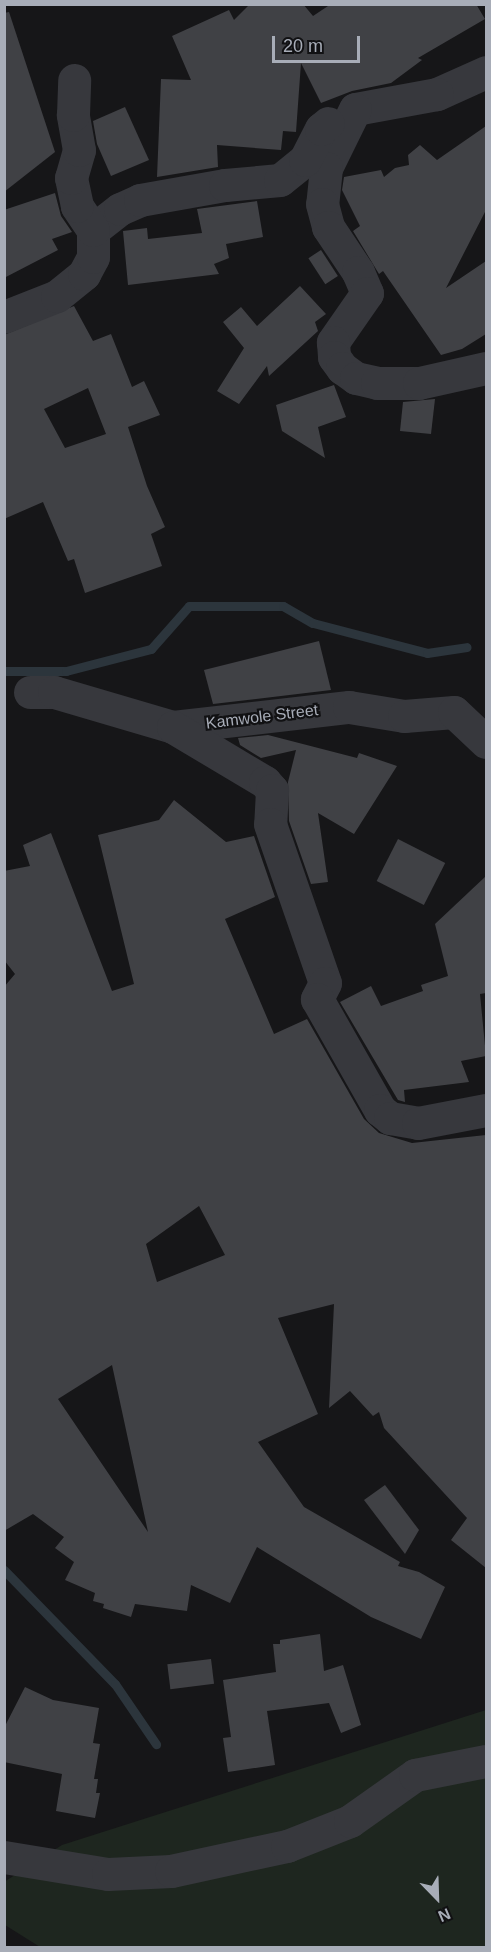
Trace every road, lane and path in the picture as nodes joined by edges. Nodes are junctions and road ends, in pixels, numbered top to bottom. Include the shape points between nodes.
1 (486, 72) edge
2 (75, 80) dead end
3 (355, 109) junction
4 (93, 230) junction
5 (4, 317) edge
6 (486, 368) edge
7 (30, 692) dead end
8 (172, 727) junction
9 (486, 742) edge
10 (486, 1110) edge
11 (486, 1761) edge
12 (4, 1857) edge

1 - 3 street via 437,94
2 - 4 street via 72,115 79,150 71,178 77,206
3 - 4 street via 321,129 305,160 280,180 141,200 120,209
3 - 6 street via 326,168 322,204 328,227 367,292 333,342 334,357 356,378 377,383 419,383
4 - 5 street via 93,257 84,274 57,296
7 - 8 street, Kamwole Street via 54,692
8 - 9 street, Kamwole Street via 349,707 404,716 454,712
8 - 10 street via 266,782 272,790 270,824 326,982 317,999 380,1110 390,1118 418,1123
11 - 12 street via 415,1775 350,1821 287,1846 171,1871 108,1874

